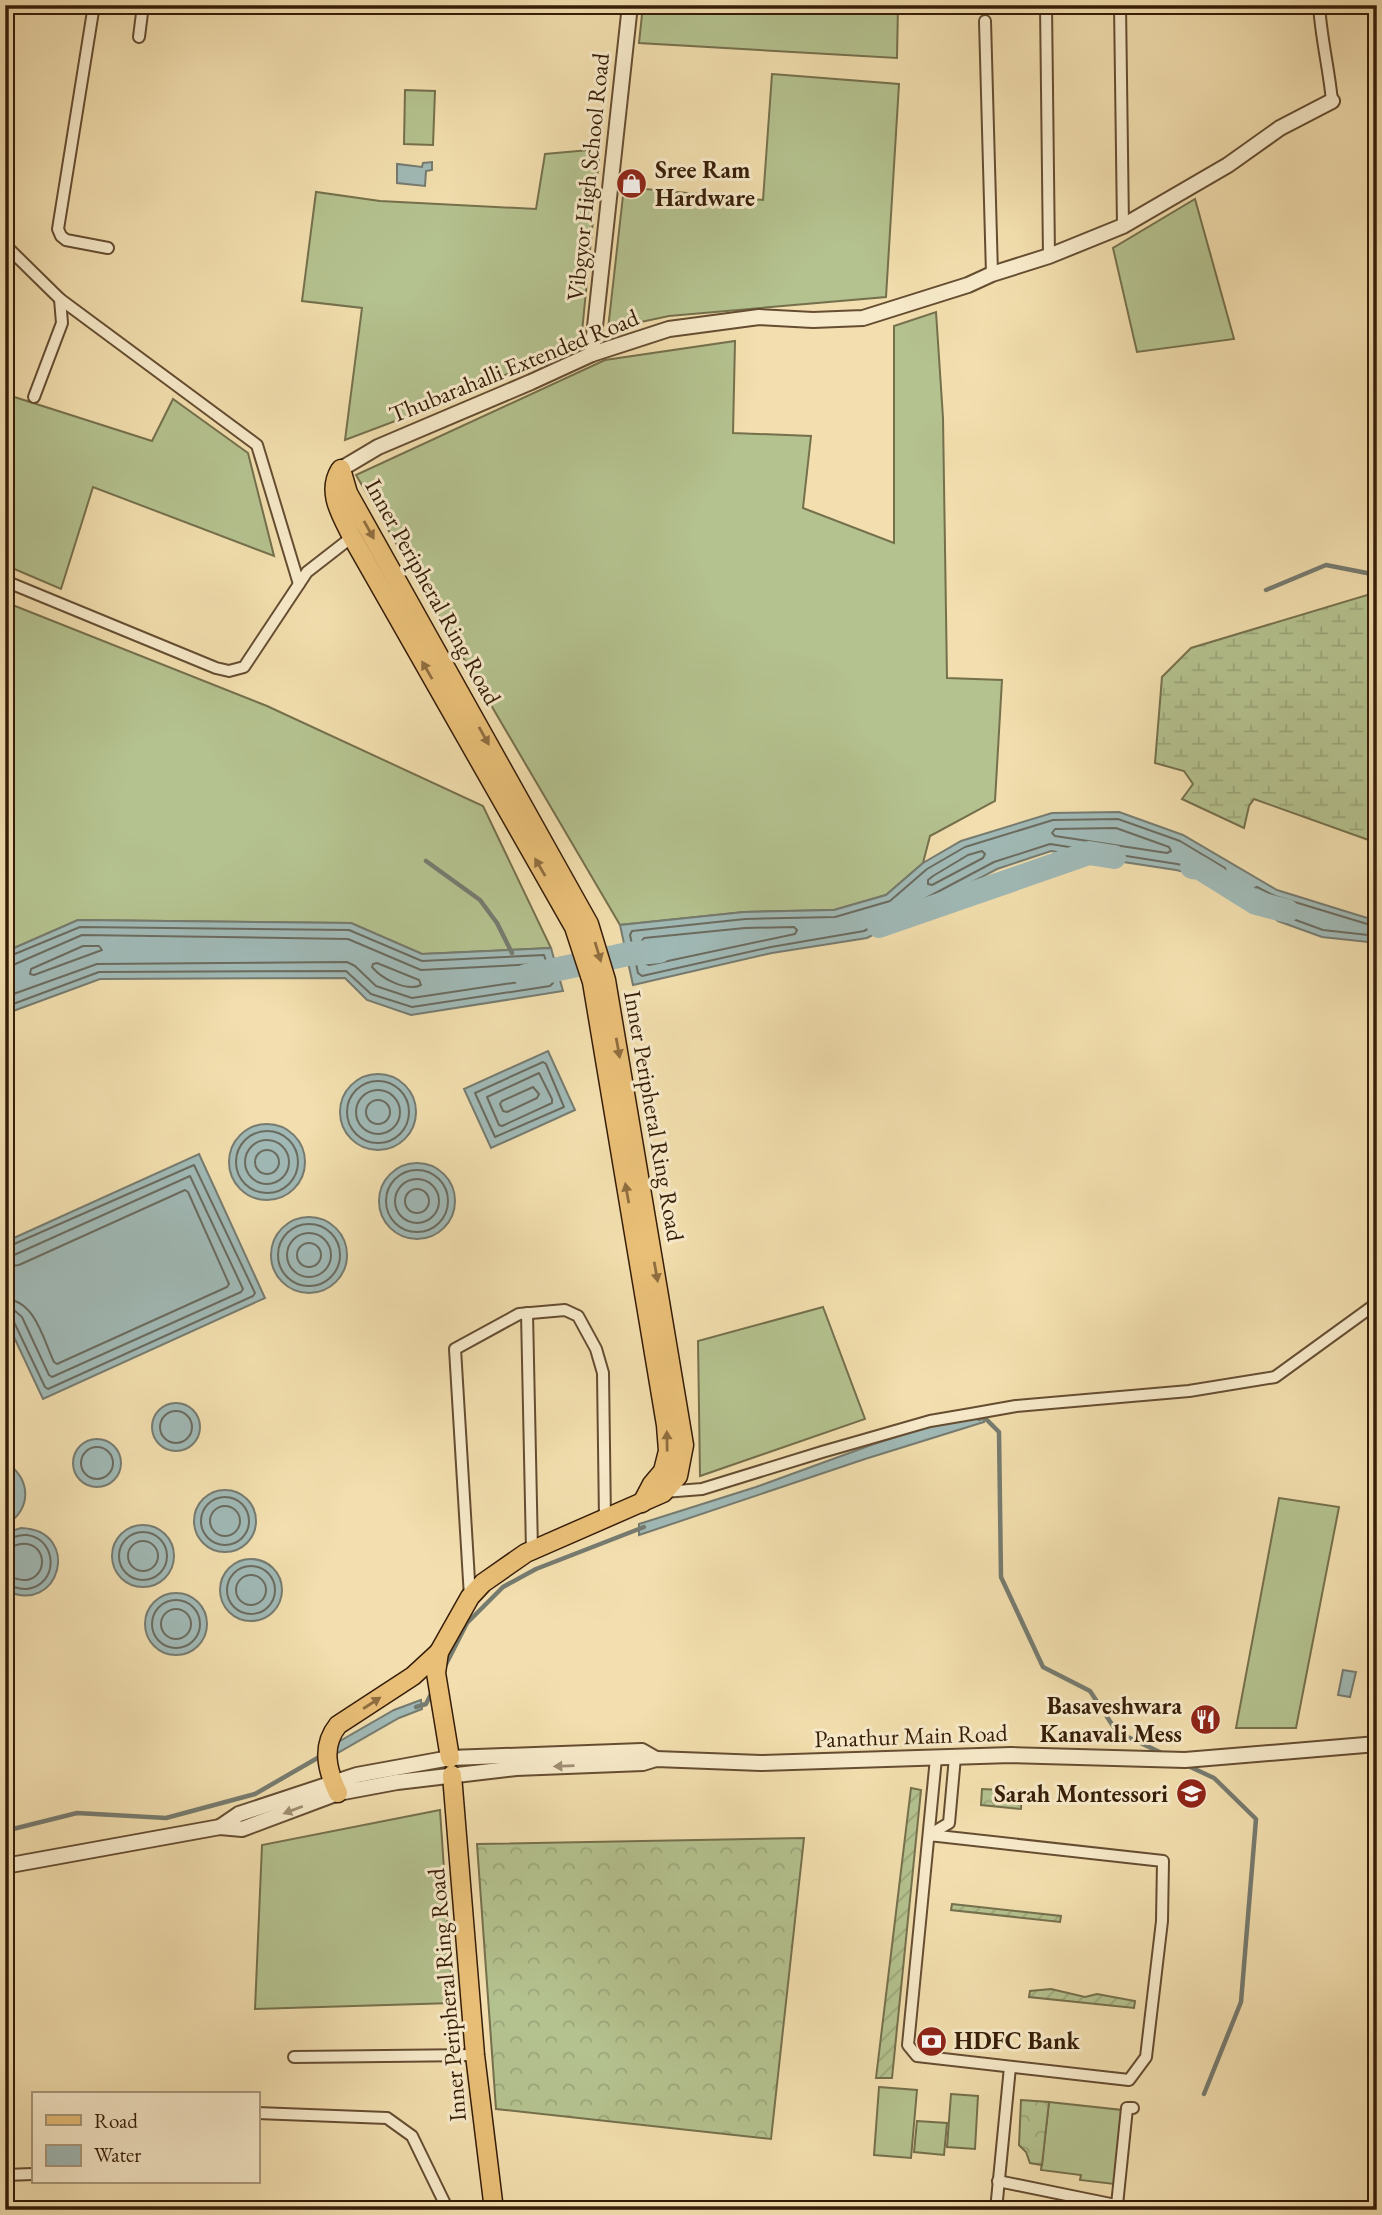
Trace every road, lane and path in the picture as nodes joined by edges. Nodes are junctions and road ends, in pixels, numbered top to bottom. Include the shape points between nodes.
1 (94, 5) edge
2 (143, 5) edge
3 (630, 5) edge
4 (1046, 5) edge
5 (1120, 5) edge
6 (1318, 5) edge
7 (985, 22) dead end
8 (139, 37) dead end
9 (1332, 101) joint
10 (1123, 226) junction
11 (5, 245) edge
12 (108, 248) dead end
13 (1049, 256) junction
14 (992, 274) junction
15 (61, 299) junction
16 (592, 354) junction
17 (34, 397) dead end
18 (341, 469) joint
19 (341, 497) junction
20 (352, 537) junction
21 (5, 581) edge
22 (299, 584) junction
23 (581, 926) junction
24 (599, 981) junction
25 (1377, 1303) edge
26 (527, 1313) junction
27 (663, 1493) junction
28 (642, 1503) junction
29 (605, 1520) junction
30 (532, 1551) junction
31 (470, 1597) junction
32 (439, 1652) junction
33 (1377, 1744) edge
34 (955, 1757) junction
35 (936, 1758) junction
36 (451, 1767) junction
37 (331, 1772) junction
38 (929, 1835) junction
39 (5, 1866) edge
40 (475, 2055) junction
41 (294, 2057) dead end
42 (1010, 2067) junction
43 (1133, 2108) dead end
44 (259, 2113) edge
45 (32, 2174) edge
46 (5, 2175) edge
47 (998, 2181) junction
48 (1117, 2205) junction
49 (448, 2210) edge
50 (494, 2210) edge
51 (996, 2210) edge
52 (1140, 2210) edge

1 - 12 street via 58,229 66,240
2 - 8 street
3 - 16 street, Vibgyor High School Road
4 - 13 street
5 - 10 street
6 - 9 street
7 - 14 street
9 - 10 street, Thubarahalli Extended Road via 1280,128
10 - 13 street, Thubarahalli Extended Road
11 - 15 street
13 - 14 street, Thubarahalli Extended Road
14 - 16 street, Thubarahalli Extended Road via 863,318 759,317 682,327
15 - 17 street via 62,323
15 - 22 street via 257,445
16 - 18 street, Thubarahalli Extended Road via 378,447
18 - 19 main road, Inner Peripheral Ring Road
19 - 20 main road, Inner Peripheral Ring Road
19 -> 23 main road, Inner Peripheral Ring Road
20 - 22 street via 307,572
23 -> 20 main road, Inner Peripheral Ring Road
21 - 22 street via 229,671 244,667
23 - 24 main road, Inner Peripheral Ring Road
24 -> 27 main road, Inner Peripheral Ring Road via 684,1445 678,1476
28 -> 24 main road, Inner Peripheral Ring Road via 663,1471 668,1451 666,1425
25 - 27 street via 1275,1377 1189,1391 971,1413 702,1489
26 - 29 street via 565,1310 575,1314 596,1349 604,1373
26 - 30 street
26 - 31 street via 455,1349
27 - 28 main road, Inner Peripheral Ring Road
28 - 29 main road, Inner Peripheral Ring Road
29 - 30 main road, Inner Peripheral Ring Road
30 - 31 main road, Inner Peripheral Ring Road
31 - 32 main road, Inner Peripheral Ring Road
32 - 36 main road, Inner Peripheral Ring Road via 438,1681
37 -> 32 main road, Inner Peripheral Ring Road via 329,1736 338,1725 413,1676
33 - 34 street, Panathur Main Road via 1185,1760
34 - 35 street, Panathur Main Road
34 - 38 street via 949,1823
35 - 36 street, Panathur Main Road via 761,1763 656,1759 642,1751
35 - 38 street
36 - 37 street, Panathur Main Road via 357,1775
36 - 40 main road, Inner Peripheral Ring Road
37 - 39 street, Panathur Main Road via 220,1826
38 - 42 street via 908,2045 917,2056
38 - 42 street via 1163,1861 1162,1921 1146,2057 1129,2080
40 - 41 street
40 - 50 main road, Inner Peripheral Ring Road
42 - 47 street
43 - 48 street via 1127,2108
44 - 49 street via 387,2118 412,2136
45 - 46 street
47 - 48 street
47 - 51 street
48 - 52 street

